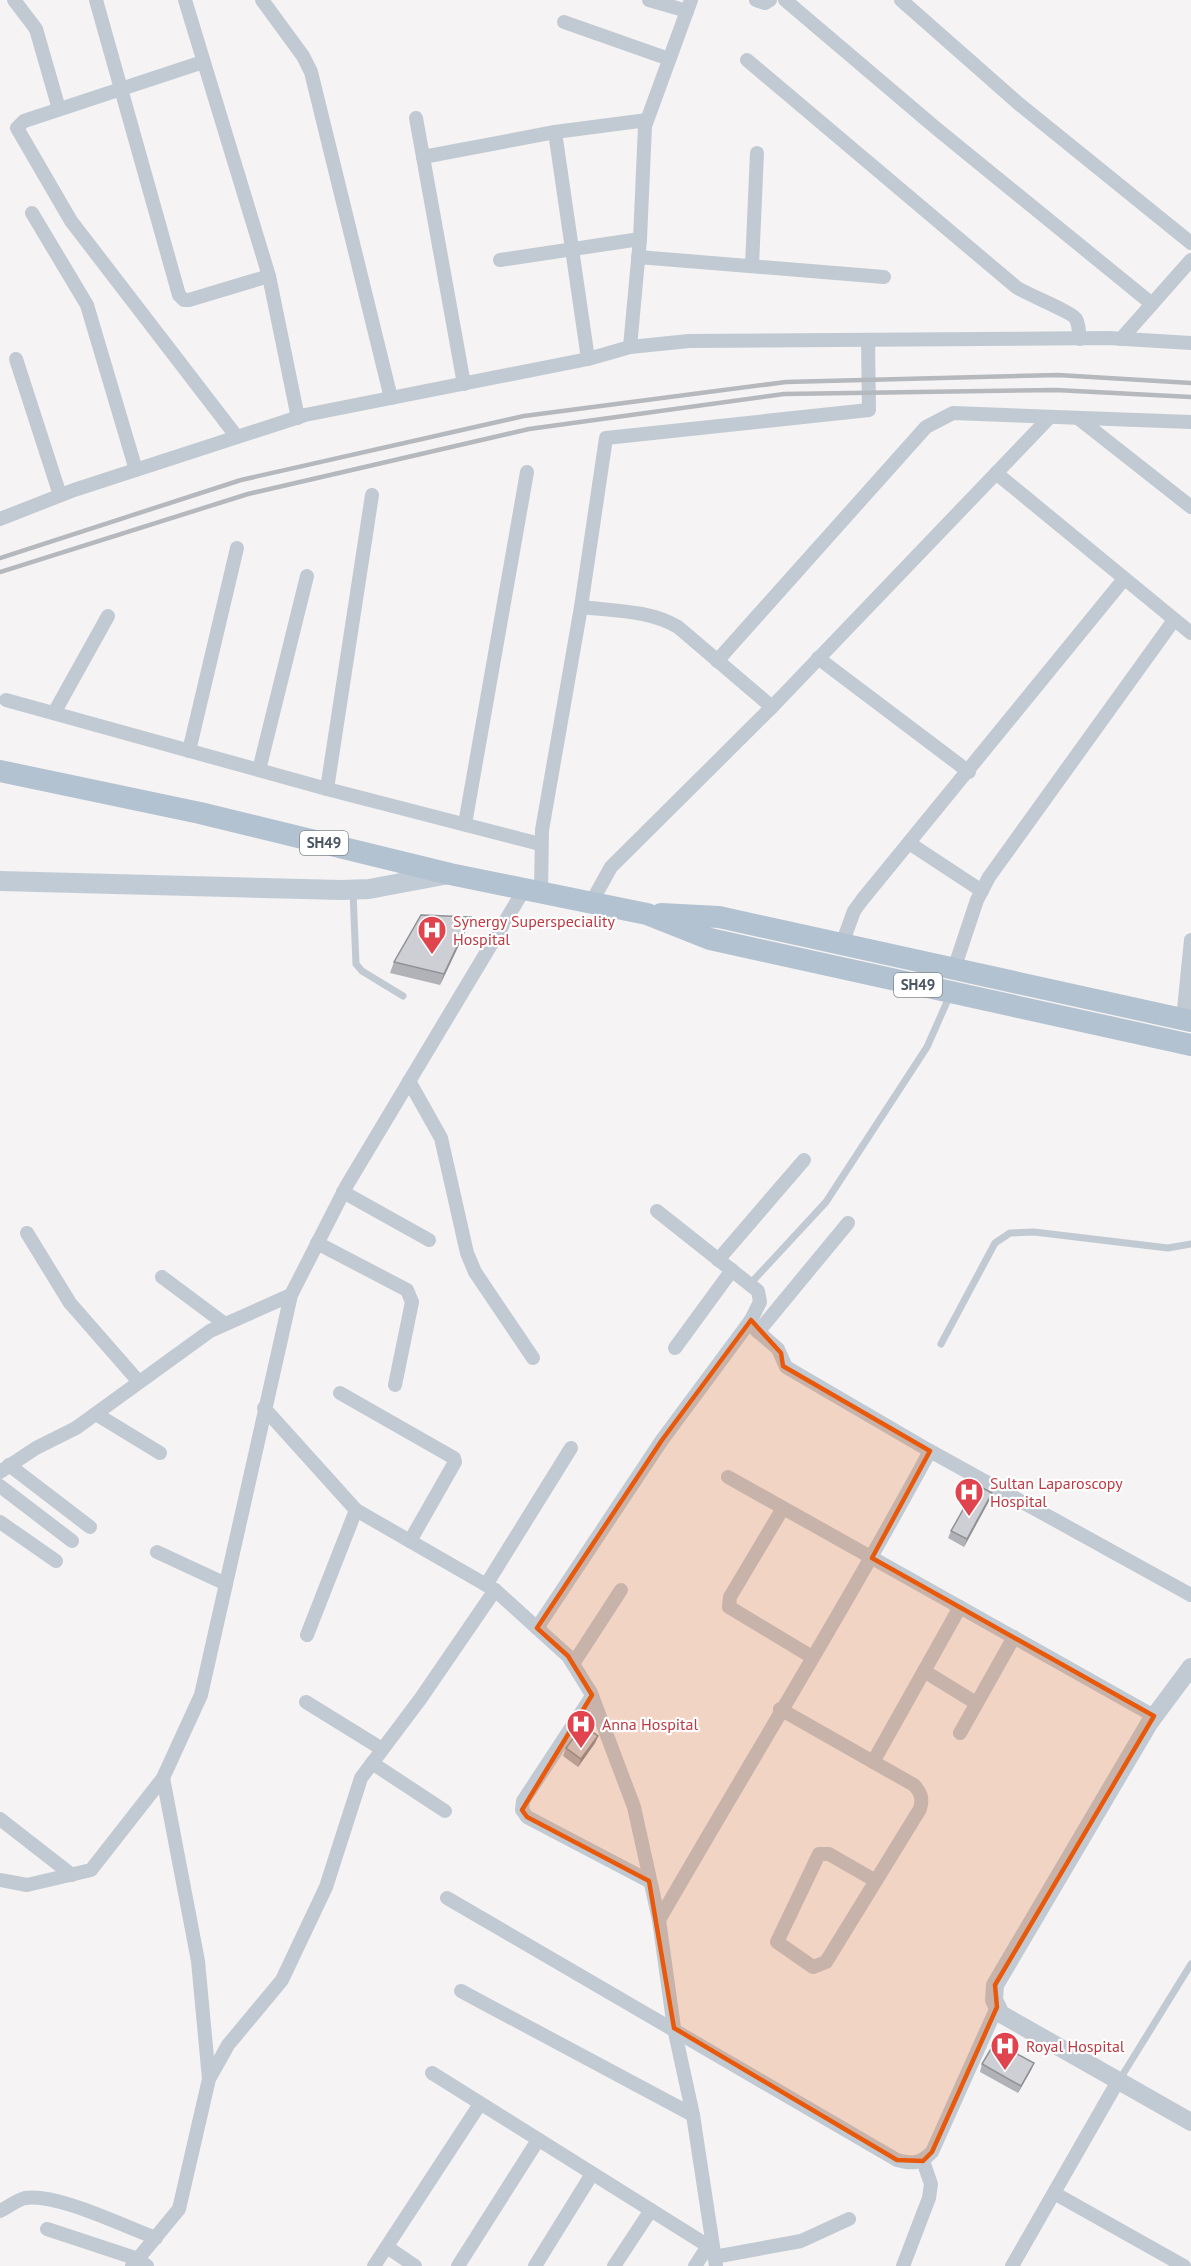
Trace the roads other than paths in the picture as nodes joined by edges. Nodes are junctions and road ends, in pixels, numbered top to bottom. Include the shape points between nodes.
1 (14, 0) edge
2 (96, 0) edge
3 (185, 0) edge
4 (262, 0) edge
5 (649, 0) edge
6 (756, 0) edge
7 (770, 0) edge
8 (785, 0) edge
9 (901, 0) edge
10 (689, 6) edge
11 (564, 22) dead end
12 (669, 59) junction
13 (747, 60) dead end
14 (203, 62) junction
15 (120, 89) junction
16 (59, 109) junction
17 (416, 118) dead end
18 (646, 120) junction
19 (555, 132) junction
20 (757, 153) dead end
21 (423, 157) junction
22 (32, 213) dead end
23 (640, 239) junction
24 (1191, 243) edge
25 (572, 249) junction
26 (638, 257) junction
27 (500, 260) dead end
28 (1191, 260) edge
29 (752, 266) junction
30 (269, 276) junction
31 (884, 277) dead end
32 (1152, 304) junction
33 (1080, 339) junction
34 (1121, 339) junction
35 (868, 340) junction
36 (1191, 344) edge
37 (630, 346) junction
38 (16, 359) dead end
39 (588, 359) junction
40 (464, 384) junction
41 (391, 398) junction
42 (1050, 417) junction
43 (298, 418) junction
44 (1078, 418) junction
45 (1191, 422) edge
46 (237, 437) junction
47 (136, 470) junction
48 (527, 472) dead end
49 (996, 473) junction
50 (60, 495) junction
51 (372, 495) dead end
52 (1191, 507) edge
53 (0, 519) edge
54 (237, 548) dead end
55 (307, 576) dead end
56 (1124, 579) junction
57 (581, 607) junction
58 (108, 616) dead end
59 (1174, 620) junction
60 (1191, 633) edge
61 (818, 658) junction
62 (717, 661) junction
63 (6, 700) dead end
64 (772, 707) junction
65 (54, 713) junction
66 (189, 750) junction
67 (259, 770) junction
68 (0, 771) edge
69 (969, 772) junction
70 (327, 789) junction
71 (465, 824) junction
72 (909, 843) junction
73 (540, 844) junction
74 (450, 874) junction
75 (0, 881) edge
76 (353, 890) junction
77 (533, 890) junction
78 (982, 891) junction
79 (591, 903) junction
80 (647, 914) junction
81 (1191, 940) edge
82 (842, 944) junction
83 (954, 969) junction
84 (951, 993) junction
85 (403, 996) dead end
86 (1187, 1020) edge
87 (1191, 1045) edge
88 (409, 1081) junction
89 (804, 1160) dead end
90 (343, 1192) junction
91 (657, 1211) dead end
92 (848, 1223) dead end
93 (27, 1233) dead end
94 (429, 1240) dead end
95 (317, 1243) junction
96 (1191, 1244) edge
97 (718, 1260) junction
98 (732, 1270) junction
99 (162, 1277) dead end
100 (750, 1284) junction
101 (291, 1294) junction
102 (225, 1324) junction
103 (755, 1326) junction
104 (941, 1344) dead end
105 (675, 1348) dead end
106 (533, 1358) dead end
107 (139, 1382) junction
108 (395, 1385) dead end
109 (340, 1393) dead end
110 (264, 1408) junction
111 (96, 1414) junction
112 (571, 1448) dead end
113 (930, 1451) junction
114 (160, 1453) dead end
115 (5, 1468) edge
116 (728, 1477) dead end
117 (0, 1486) edge
118 (783, 1508) junction
119 (356, 1510) junction
120 (0, 1522) edge
121 (90, 1527) dead end
122 (72, 1541) dead end
123 (410, 1541) junction
124 (157, 1552) dead end
125 (872, 1558) junction
126 (56, 1561) dead end
127 (226, 1584) junction
128 (491, 1588) junction
129 (621, 1590) dead end
130 (1191, 1595) edge
131 (960, 1607) junction
132 (537, 1628) junction
133 (308, 1635) dead end
134 (1014, 1637) junction
135 (812, 1657) junction
136 (573, 1664) junction
137 (1191, 1667) edge
138 (924, 1671) junction
139 (592, 1696) junction
140 (306, 1702) dead end
141 (976, 1703) junction
142 (780, 1709) junction
143 (1154, 1716) junction
144 (960, 1733) dead end
145 (382, 1749) junction
146 (873, 1762) junction
147 (372, 1763) junction
148 (163, 1778) junction
149 (445, 1811) dead end
150 (0, 1819) edge
151 (72, 1875) junction
152 (0, 1880) edge
153 (649, 1881) junction
154 (876, 1881) junction
155 (447, 1898) dead end
156 (659, 1920) junction
157 (1191, 1964) edge
158 (461, 1991) dead end
159 (997, 2007) junction
160 (674, 2028) junction
161 (432, 2073) dead end
162 (209, 2079) junction
163 (1118, 2081) junction
164 (480, 2104) junction
165 (693, 2115) junction
166 (1191, 2122) edge
167 (538, 2140) junction
168 (923, 2161) junction
169 (592, 2174) junction
170 (1054, 2193) junction
171 (651, 2210) junction
172 (0, 2211) edge
173 (849, 2219) dead end
174 (47, 2229) dead end
175 (156, 2238) junction
176 (387, 2247) junction
177 (713, 2255) edge
178 (139, 2264) edge
179 (374, 2266) edge
180 (415, 2266) edge
181 (458, 2266) edge
182 (536, 2266) edge
183 (614, 2266) edge
184 (694, 2266) edge
185 (903, 2266) edge
186 (1012, 2266) edge
187 (1184, 2266) edge

1 - 16 street via 36,29
2 - 15 street
3 - 14 street
4 - 41 street via 311,72
5 - 10 street
6 - 7 street
8 - 32 street
9 - 24 street via 1019,104
10 - 12 street
11 - 12 street
12 - 18 street
13 - 33 street via 1016,287 1030,297 1071,313 1077,321
14 - 15 street
14 - 30 street
15 - 16 street
15 - 30 street via 178,295 189,300
16 - 46 street via 24,121 17,129 19,134 71,221
17 - 21 street
18 - 19 street
18 - 23 street
19 - 21 street
19 - 25 street
20 - 29 street
21 - 40 street
22 - 47 street via 87,305
23 - 25 street
23 - 26 street
25 - 27 street
25 - 39 street
26 - 29 street
26 - 37 street
28 - 32 street
29 - 31 street
30 - 43 street
32 - 34 street
33 - 34 street
33 - 35 street
34 - 36 street
35 - 37 street via 689,341
35 - 57 street via 869,411 606,438
37 - 39 street
38 - 50 street
39 - 40 street
40 - 41 street
41 - 43 street
42 - 44 street
42 - 49 street
42 - 62 street via 953,413 926,427
43 - 46 street
44 - 45 street
44 - 52 street
46 - 47 street
47 - 50 street
48 - 71 street
49 - 56 street
49 - 61 street
50 - 53 street
51 - 70 street
54 - 66 street
55 - 67 street
56 - 59 street
56 - 69 street
57 - 62 street via 665,620
57 - 73 street
58 - 65 street
59 - 60 street
59 - 78 street
61 - 64 street
61 - 69 street
62 - 64 street
63 - 65 street
64 - 79 street via 611,867
65 - 66 street
66 - 67 street
67 - 70 street
68 - 74 main road, SH49 via 200,813
69 - 72 street
70 - 71 street
71 - 73 street
72 - 78 street
72 - 82 street via 858,905
73 - 77 street
74 - 76 main road
74 - 77 main road, SH49
75 - 76 main road
76 - 85 lane via 356,964
77 - 79 main road, SH49
77 - 88 street
78 - 83 street
79 - 80 main road, SH49
80 - 82 main road, SH49 via 719,917
80 - 84 main road, SH49 via 710,939
81 - 86 street
82 - 83 main road, SH49
83 - 86 main road, SH49
84 - 87 main road, SH49
84 - 100 lane via 927,1047 826,1202
88 - 90 street
88 - 106 street via 441,1138 467,1253 475,1272
89 - 97 street
90 - 94 street
90 - 95 street
91 - 97 street
92 - 103 street
93 - 107 street via 70,1303
95 - 101 street
95 - 108 street via 407,1290 411,1296
96 - 104 lane via 1168,1248 1034,1232 1010,1233 995,1243
97 - 98 street
98 - 100 street
98 - 105 street
99 - 102 street
100 - 103 street via 761,1297
101 - 102 street
101 - 110 street
102 - 107 street
103 - 113 street via 778,1348 786,1367
103 - 132 street via 662,1440
107 - 111 street
109 - 123 street via 454,1458 454,1468
110 - 119 street
110 - 127 street
111 - 114 street
111 - 115 street
112 - 128 street
113 - 125 street
113 - 130 street
115 - 121 street
116 - 118 street
117 - 122 street
118 - 125 street
118 - 135 street via 729,1606
119 - 123 street
119 - 133 street
120 - 126 street
123 - 128 street
124 - 127 street
125 - 131 street
125 - 135 street
127 - 148 street via 201,1695
128 - 132 street
128 - 145 street
129 - 136 street
131 - 134 street
131 - 138 street
132 - 136 street
134 - 141 street
134 - 143 street
135 - 142 street
136 - 139 street
137 - 143 street
138 - 141 street
138 - 146 street
139 - 153 street via 634,1807
139 - 153 street via 523,1801 522,1809 527,1816
140 - 145 street
141 - 144 street
142 - 146 street
142 - 156 street
143 - 159 street via 995,1985
145 - 147 street
146 - 154 street via 914,1785 921,1792 922,1801
147 - 149 street
147 - 162 street via 361,1778 326,1887 282,1980 228,2045
148 - 151 street via 91,1870
148 - 162 street via 198,1960
150 - 151 street
151 - 152 street via 27,1886
153 - 156 street
154 - 154 street via 820,1967 813,1967 777,1942 819,1854 829,1854
155 - 160 street
156 - 160 street
157 - 163 lane
158 - 165 street
159 - 163 street via 1001,2014
159 - 168 street via 932,2152
160 - 165 street
160 - 168 street via 897,2160 911,2164
161 - 164 street
162 - 175 street via 179,2209
163 - 166 street
163 - 170 street
164 - 167 street
164 - 176 street
165 - 177 street
167 - 169 street
167 - 181 street
168 - 185 street via 931,2184 929,2198
169 - 171 street
169 - 182 street
170 - 186 street
170 - 187 street
171 - 177 street
171 - 183 street
172 - 175 street via 23,2199 58,2201
173 - 177 street via 801,2241
174 - 178 street
175 - 178 street
176 - 179 street
176 - 180 street
177 - 184 street

